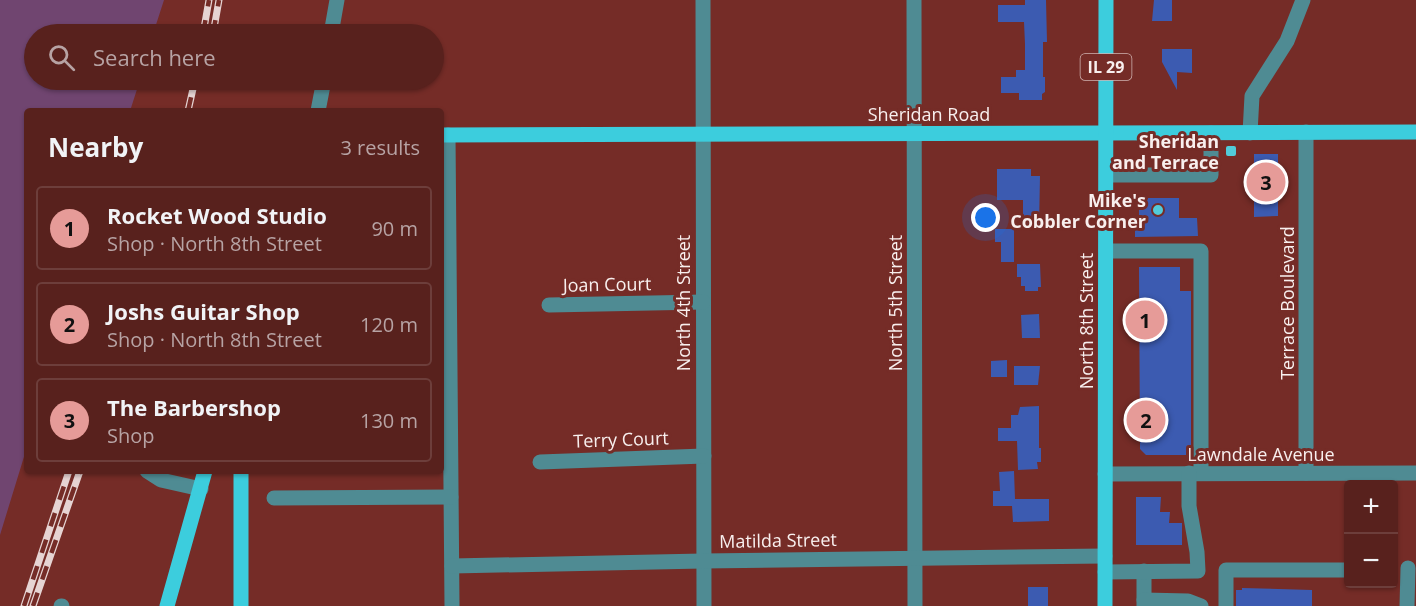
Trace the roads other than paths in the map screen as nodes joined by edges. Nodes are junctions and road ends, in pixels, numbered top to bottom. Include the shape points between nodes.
1 (337, 0) edge
2 (703, 0) edge
3 (914, 0) edge
4 (1106, 0) edge
5 (1303, 0) edge
6 (333, 24) edge
7 (322, 90) edge
8 (319, 108) edge
9 (1306, 132) junction
10 (1416, 132) edge
11 (703, 133) junction
12 (914, 133) junction
13 (1211, 133) junction
14 (1250, 133) junction
15 (1107, 134) junction
16 (444, 135) edge
17 (1107, 175) junction
18 (1106, 251) junction
19 (703, 302) junction
20 (549, 305) dead end
21 (446, 338) edge
22 (704, 456) junction
23 (540, 462) dead end
24 (1195, 473) junction
25 (1306, 473) junction
26 (1416, 473) edge
27 (152, 474) edge
28 (204, 474) edge
29 (241, 474) edge
30 (1105, 474) junction
31 (201, 489) junction
32 (451, 497) junction
33 (274, 498) dead end
34 (914, 558) junction
35 (703, 561) junction
36 (1105, 564) junction
37 (452, 566) junction
38 (1406, 568) edge
39 (1344, 570) edge
40 (1144, 571) junction
41 (1144, 603) edge
42 (167, 606) edge
43 (241, 606) edge
44 (452, 606) edge
45 (704, 606) edge
46 (915, 606) edge
47 (1105, 606) edge
48 (1201, 606) edge
49 (1226, 606) edge
50 (1407, 606) edge

1 - 6 street
2 - 11 street, North 4th Street
3 - 12 street, North 5th Street
4 - 15 main road, North 8th Street / IL 29
5 - 14 street via 1287,40 1255,90 1250,103
7 - 8 street
9 - 10 main road, Sheridan Road
9 - 14 main road, Sheridan Road
9 - 25 street, Terrace Boulevard
11 - 12 main road, Sheridan Road
11 - 16 main road, Sheridan Road
11 - 19 street, North 4th Street
12 - 15 main road, Sheridan Road
12 - 34 street, North 5th Street
13 - 14 main road, Sheridan Road
13 - 15 main road, Sheridan Road
13 - 17 street via 1212,175
15 - 17 main road, North 8th Street / IL 29
16 - 21 street
17 - 18 main road, North 8th Street / IL 29
18 - 24 street via 1201,251
18 - 30 main road, North 8th Street / IL 29
19 - 20 street, Joan Court
19 - 22 street, North 4th Street
21 - 32 street
22 - 23 street, Terry Court
22 - 35 street, North 4th Street
24 - 25 street, Lawndale Avenue
24 - 30 street, Lawndale Avenue
24 - 40 street, Matilda Street via 1189,506 1198,571
25 - 26 street, Lawndale Avenue
27 - 31 street via 161,480
28 - 31 main road
29 - 43 main road
30 - 36 main road, North 8th Street / IL 29
31 - 42 main road
32 - 33 street
32 - 37 street
34 - 35 street, Matilda Street
34 - 36 street, Matilda Street
34 - 46 street, North 5th Street
35 - 37 street, Matilda Street
35 - 45 street, North 4th Street
36 - 40 street, Matilda Street
36 - 47 main road, North 8th Street / IL 29
37 - 44 street
38 - 50 street
39 - 49 street via 1226,570
40 - 41 street
41 - 48 street via 1188,602

